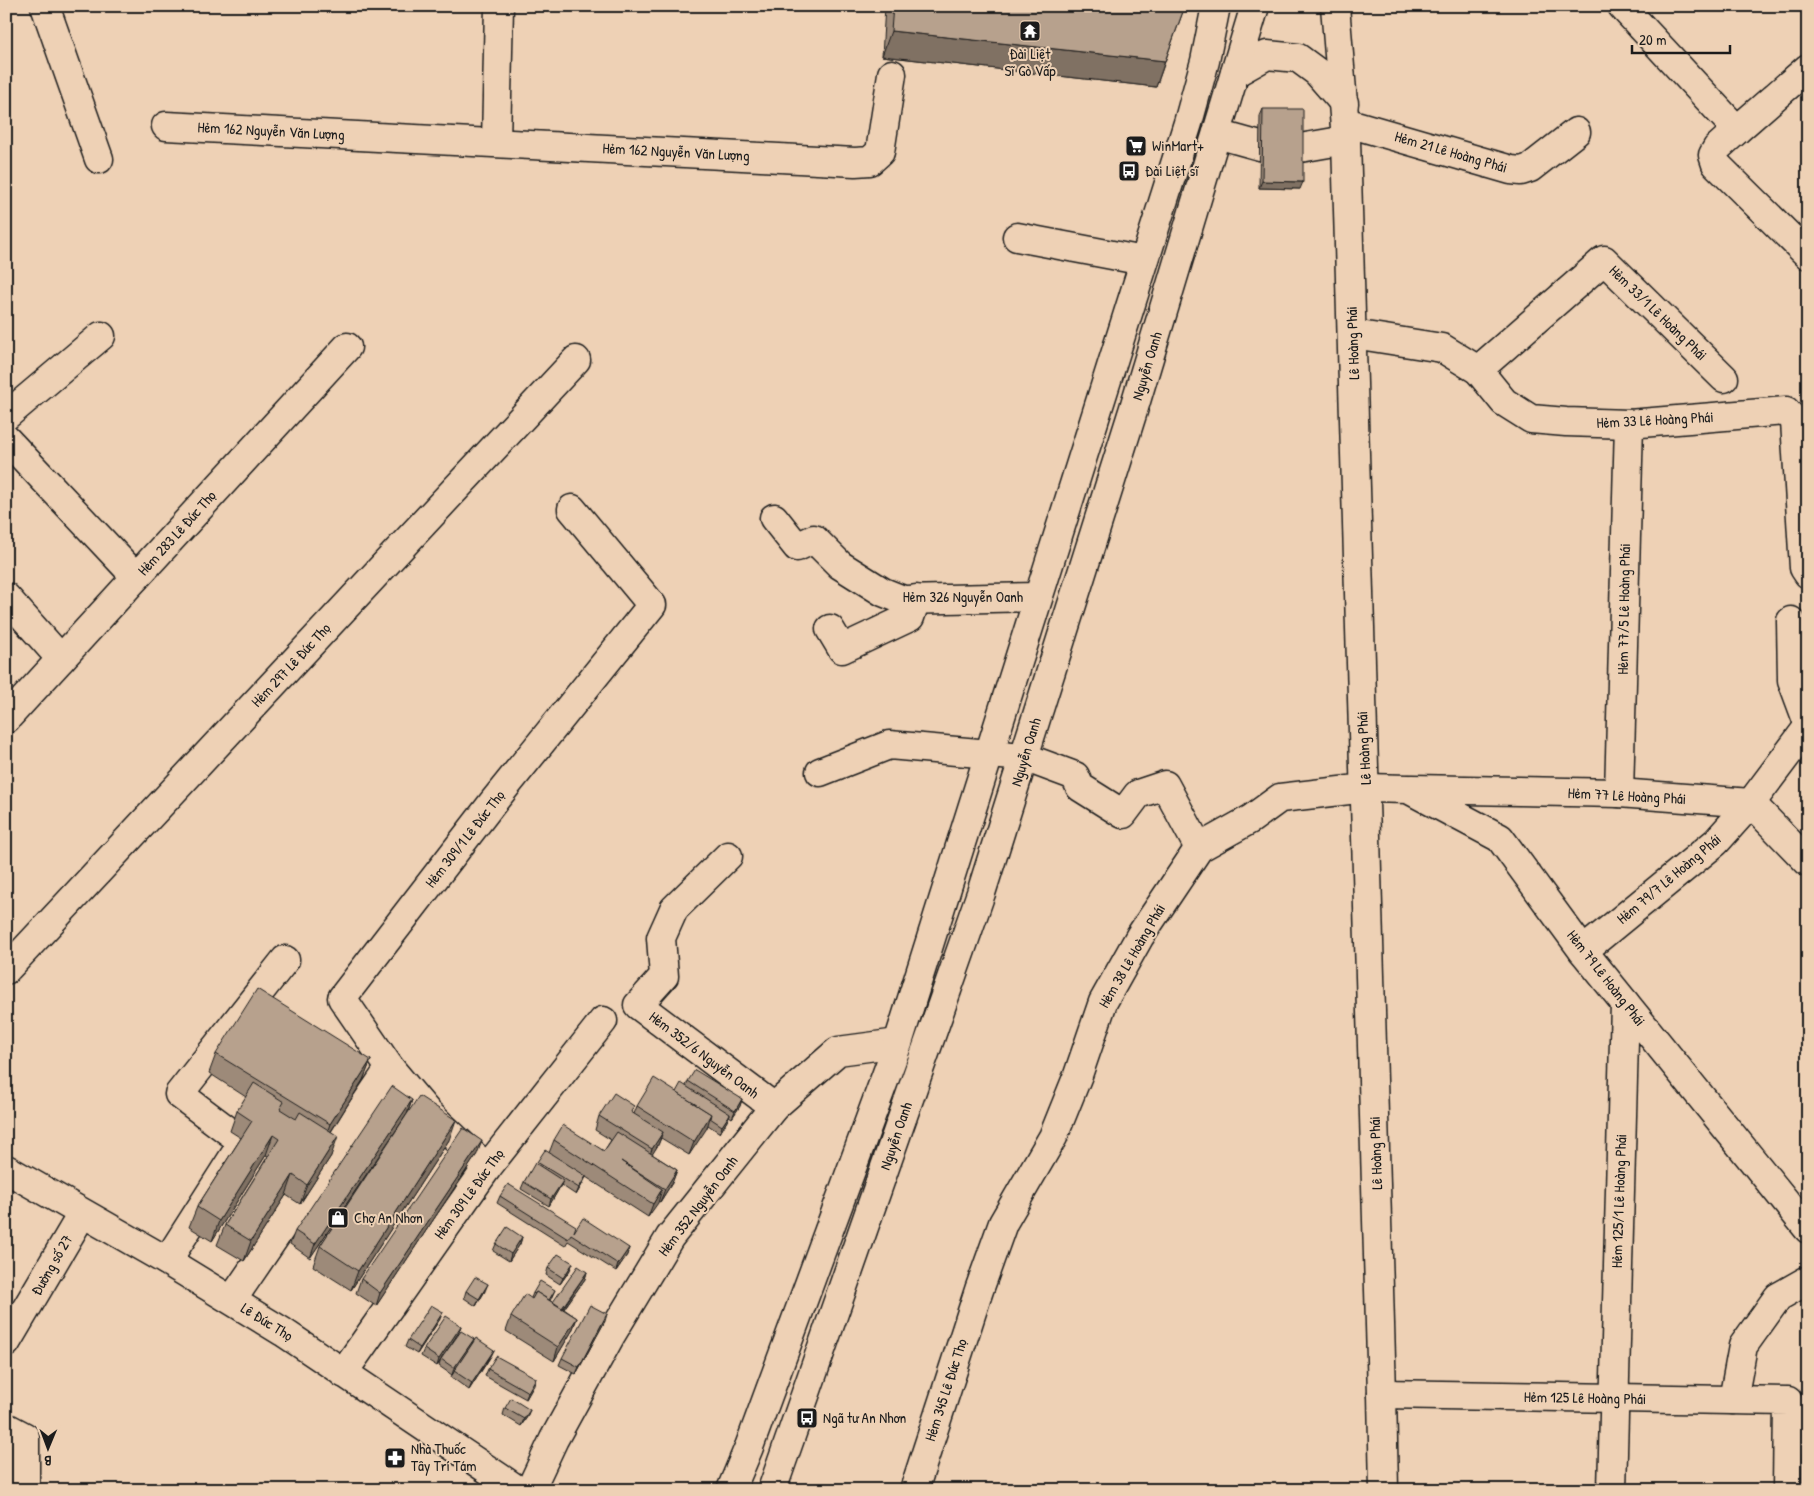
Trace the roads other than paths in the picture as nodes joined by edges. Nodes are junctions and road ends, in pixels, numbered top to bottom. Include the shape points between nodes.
1 (45, 6) edge
2 (499, 6) edge
3 (1216, 6) edge
4 (1255, 6) edge
5 (1335, 6) edge
6 (1622, 6) edge
7 (1808, 68) edge
8 (1235, 73) junction
9 (892, 74) dead end
10 (1345, 122) junction
11 (166, 126) dead end
12 (1737, 130) junction
13 (1576, 132) dead end
14 (1217, 134) junction
15 (496, 142) junction
16 (1260, 146) edge
17 (1300, 148) edge
18 (99, 159) dead end
19 (1017, 237) dead end
20 (1807, 252) edge
21 (1144, 261) junction
22 (1353, 334) junction
23 (101, 336) dead end
24 (347, 347) dead end
25 (576, 360) dead end
26 (1478, 370) junction
27 (1724, 378) dead end
28 (6, 416) edge
29 (1629, 424) junction
30 (6, 439) edge
31 (572, 510) dead end
32 (774, 518) dead end
33 (1808, 574) edge
34 (136, 577) junction
35 (6, 597) edge
36 (1038, 597) junction
37 (916, 600) junction
38 (1791, 621) dead end
39 (830, 629) dead end
40 (60, 659) junction
41 (6, 719) edge
42 (1808, 723) edge
43 (1808, 727) edge
44 (987, 755) junction
45 (1024, 758) junction
46 (820, 772) dead end
47 (1366, 788) junction
48 (1408, 789) junction
49 (1619, 793) junction
50 (1751, 803) junction
51 (1199, 848) junction
52 (728, 856) dead end
53 (1808, 862) edge
54 (1582, 951) junction
55 (285, 960) dead end
56 (6, 970) edge
57 (1625, 1003) junction
58 (603, 1021) dead end
59 (898, 1042) junction
60 (390, 1068) junction
61 (774, 1107) junction
62 (487, 1168) junction
63 (6, 1169) edge
64 (82, 1214) junction
65 (1806, 1224) edge
66 (167, 1261) junction
67 (1808, 1280) edge
68 (979, 1290) joint
69 (232, 1300) junction
70 (6, 1343) edge
71 (343, 1373) junction
72 (1382, 1394) junction
73 (1614, 1399) junction
74 (1733, 1400) junction
75 (6, 1427) edge
76 (25, 1490) edge
77 (518, 1490) edge
78 (530, 1490) edge
79 (731, 1490) edge
80 (772, 1490) edge
81 (914, 1490) edge
82 (1384, 1490) edge
83 (1612, 1490) edge
84 (1787, 1490) edge

1 - 18 street
2 - 15 street
3 - 21 street, Nguyễn Oanh via 1188,124
4 - 8 street, Nguyễn Oanh
5 - 10 street, Lê Hoàng Phái
6 - 12 street
7 - 12 street
8 - 10 street via 1267,55 1298,58 1317,72
8 - 14 street, Nguyễn Oanh
9 - 15 street, Hẻm 162 Nguyễn Văn Lượng via 880,152 870,161
10 - 13 street, Hẻm 21 Lê Hoàng Phái via 1521,171 1530,168
10 - 17 street
10 - 22 street, Lê Hoàng Phái
11 - 15 street, Hẻm 162 Nguyễn Văn Lượng
12 - 20 street via 1717,148 1713,155 1716,164
14 - 16 street
14 - 45 street, Nguyễn Oanh
19 - 21 street
21 - 36 street, Nguyễn Oanh
22 - 26 street, Hẻm 33 Lê Hoàng Phái via 1442,348
22 - 47 street, Lê Hoàng Phái
23 - 28 street
24 - 34 street, Hẻm 283 Lê Đức Thọ
25 - 56 street, Hẻm 297 Lê Đức Thọ
26 - 27 street, Hẻm 33/1 Lê Hoàng Phái via 1604,260
26 - 29 street, Hẻm 33 Lê Hoàng Phái via 1504,402 1531,419
29 - 33 street, Hẻm 33 Lê Hoàng Phái via 1786,411 1795,421 1804,568
29 - 49 street, Hẻm 77/5 Lê Hoàng Phái
30 - 34 street
31 - 60 street, Hẻm 309/1 Lê Đức Thọ via 652,605 494,801 342,998
32 - 37 street, Hẻm 326 Nguyễn Oanh via 797,547 814,539 840,565 883,592 903,600
34 - 40 street, Hẻm 283 Lê Đức Thọ
35 - 40 street
36 - 37 street, Hẻm 326 Nguyễn Oanh
36 - 44 street, Nguyễn Oanh
37 - 39 street via 910,617 842,649
38 - 42 street via 1792,680
40 - 41 street, Hẻm 283 Lê Đức Thọ
43 - 50 street
44 - 45 street
44 - 46 street via 889,745
44 - 59 street, Nguyễn Oanh
45 - 51 street via 1076,776 1080,787 1122,814 1138,794 1165,785
45 - 80 street, Nguyễn Oanh via 981,893
47 - 48 street, Hẻm 79 Lê Hoàng Phái
47 - 51 street, Hẻm 38 Lê Hoàng Phái via 1280,798 1251,819
47 - 72 street, Lê Hoàng Phái
48 - 49 street, Hẻm 77 Lê Hoàng Phái
48 - 54 street, Hẻm 79 Lê Hoàng Phái via 1500,838
49 - 50 street, Hẻm 77 Lê Hoàng Phái
50 - 53 street
50 - 54 street, Hẻm 79/7 Lê Hoàng Phái via 1716,842
51 - 68 street, Hẻm 38 Lê Hoàng Phái via 1140,936 1103,1002 1053,1137 1003,1223
52 - 61 street, Hẻm 352/6 Nguyễn Oanh via 674,909 661,938 664,976 638,1006
54 - 57 street, Hẻm 79 Lê Hoàng Phái
55 - 66 street via 179,1094 243,1142
57 - 65 street, Hẻm 79 Lê Hoàng Phái
57 - 73 street, Hẻm 125/1 Lê Hoàng Phái
58 - 62 street, Hẻm 309 Lê Đức Thọ
59 - 61 street, Hẻm 352 Nguyễn Oanh via 838,1051
59 - 79 street, Nguyễn Oanh
60 - 62 street, Hẻm 309/1 Lê Đức Thọ via 428,1113
60 - 69 street
61 - 78 street, Hẻm 352 Nguyễn Oanh via 670,1237 611,1335
62 - 71 street, Hẻm 309 Lê Đức Thọ
63 - 64 street, Lê Đức Thọ
64 - 66 street, Lê Đức Thọ
64 - 70 street, Đường số 27
66 - 69 street, Lê Đức Thọ
67 - 74 street via 1778,1297 1743,1346
68 - 81 street, Hẻm 345 Lê Đức Thọ
69 - 71 street, Lê Đức Thọ
71 - 77 street, Lê Đức Thọ
72 - 73 street, Hẻm 125 Lê Hoàng Phái
72 - 82 street, Lê Hoàng Phái
73 - 74 street, Hẻm 125 Lê Hoàng Phái
73 - 83 street, Hẻm 125/1 Lê Hoàng Phái
74 - 84 street, Hẻm 125 Lê Hoàng Phái via 1788,1401
75 - 76 street via 25,1437

